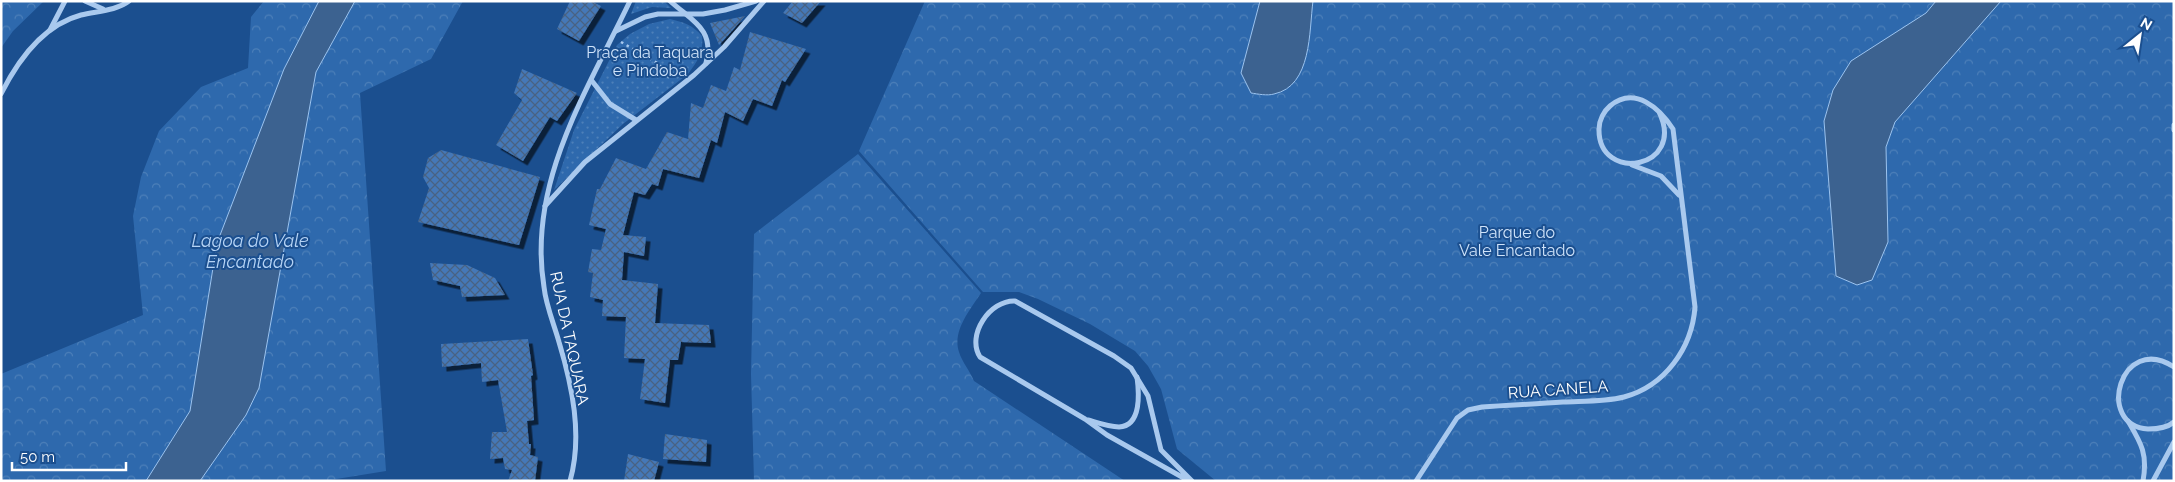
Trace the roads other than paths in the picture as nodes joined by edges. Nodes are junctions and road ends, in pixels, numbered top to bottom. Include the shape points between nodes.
1 (65, 1) edge
2 (85, 1) edge
3 (129, 1) edge
4 (630, 1) edge
5 (670, 1) edge
6 (756, 1) edge
7 (764, 1) edge
8 (113, 8) junction
9 (687, 15) junction
10 (50, 30) junction
11 (616, 32) junction
12 (706, 64) junction
13 (592, 81) junction
14 (1, 94) edge
15 (1659, 112) junction
16 (636, 120) junction
17 (2174, 125) edge
18 (2174, 130) edge
19 (1628, 164) junction
20 (1679, 195) junction
21 (545, 207) junction
22 (2174, 367) edge
23 (1137, 376) junction
24 (2122, 412) junction
25 (1085, 419) junction
26 (2174, 422) edge
27 (2174, 442) edge
28 (570, 481) edge
29 (1190, 481) edge
30 (1416, 481) edge
31 (2143, 481) edge
32 (2152, 481) edge

1 - 10 street
2 - 8 street via 102,9
3 - 8 street
4 - 11 street, RUA DA TAQUARA
5 - 9 street
6 - 9 street via 725,10
7 - 12 street
8 - 10 street via 74,17
9 - 11 street via 672,12 645,17
9 - 12 street via 700,26 709,42
10 - 14 street via 23,57
11 - 13 street, RUA DA TAQUARA
12 - 16 street
13 - 16 street via 610,104
13 - 21 street, RUA DA TAQUARA via 560,149
15 - 19 street via 1665,132 1658,153 1639,164
15 - 19 street, RUA CANELA via 1641,99 1630,98 1620,100 1603,114 1599,124 1602,146 1617,161
15 - 20 street, RUA CANELA via 1673,129 1681,182
16 - 21 street via 585,162
17 - 18 street
19 - 20 street, RUA CANELA via 1661,176
20 - 30 street, RUA CANELA via 1694,287 1693,325 1687,342 1668,371 1655,382 1625,397 1468,410 1457,418
21 - 28 street, RUA DA TAQUARA via 541,235 544,288 574,405 575,440
22 - 24 street via 2154,360 2142,361 2131,367 2122,376 2118,388
23 - 25 street via 1138,406 1129,423 1121,427
23 - 25 street via 1123,361 1027,306 1015,301 998,303 977,332 975,350 980,357
23 - 29 street via 1148,396 1161,450
24 - 26 street via 2131,422 2144,428 2158,429
24 - 31 street via 2144,449
25 - 29 street via 1107,435
27 - 32 street

